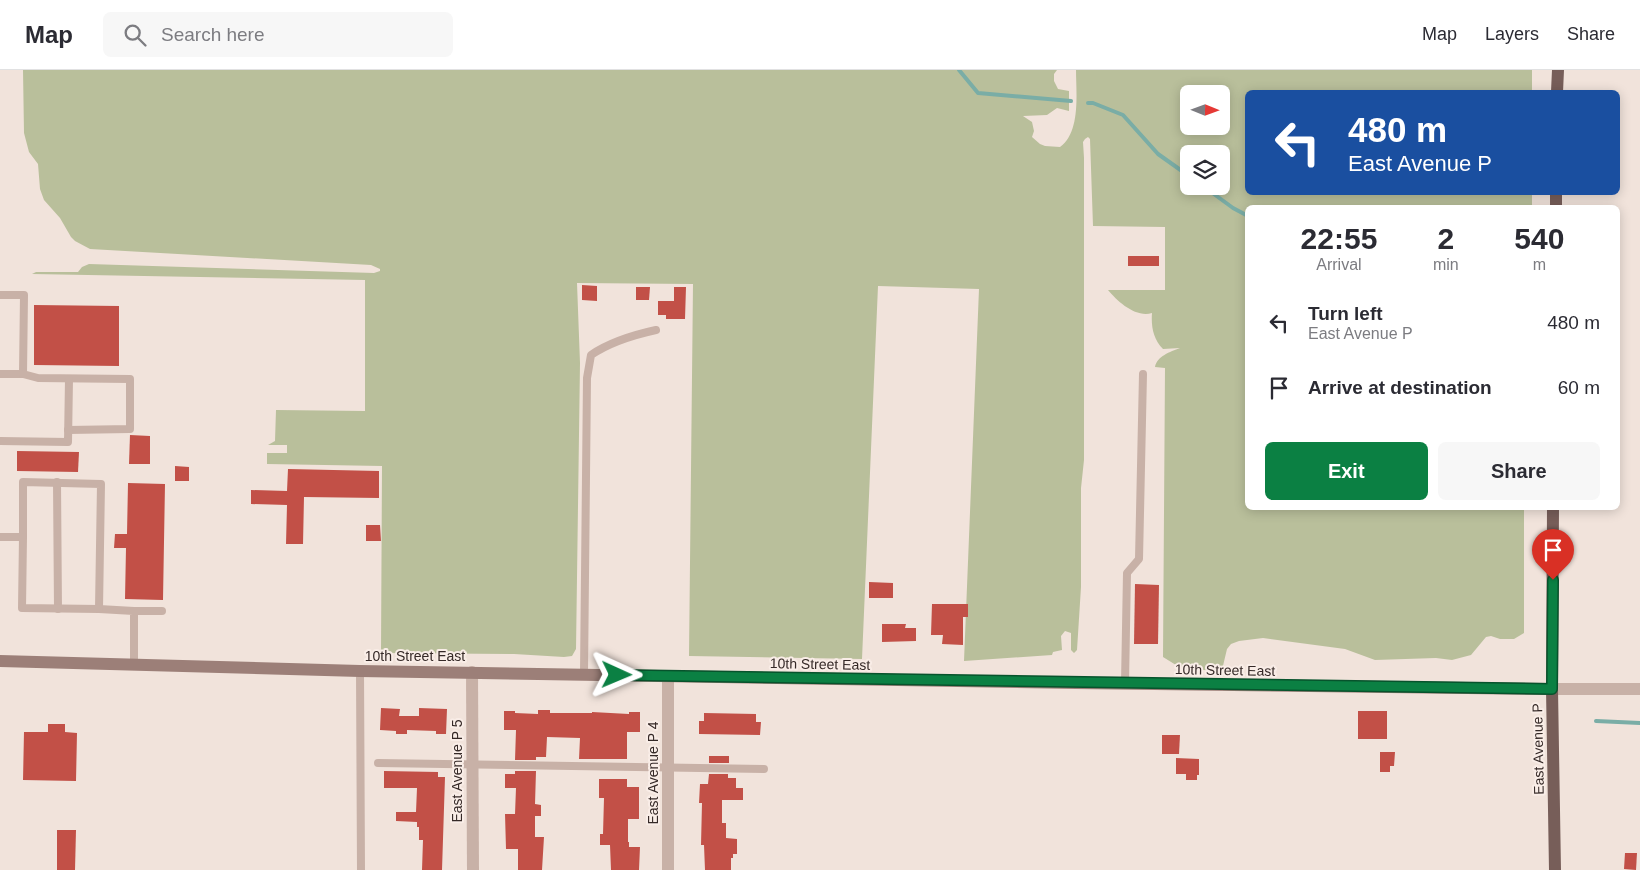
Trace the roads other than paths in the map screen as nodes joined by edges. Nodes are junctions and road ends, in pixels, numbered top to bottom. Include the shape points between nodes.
1 (1558, 70) edge
2 (1557, 90) edge
3 (0, 294) edge
4 (656, 330) dead end
5 (0, 374) edge
6 (22, 374) junction
7 (1143, 374) dead end
8 (69, 379) junction
9 (68, 430) junction
10 (0, 442) edge
11 (57, 482) junction
12 (1553, 510) edge
13 (0, 537) edge
14 (22, 537) junction
15 (58, 609) junction
16 (99, 609) junction
17 (134, 611) junction
18 (162, 611) dead end
19 (0, 661) edge
20 (134, 664) junction
21 (360, 671) junction
22 (472, 672) junction
23 (584, 674) junction
24 (668, 676) junction
25 (1126, 684) junction
26 (1552, 689) junction
27 (1640, 689) edge
28 (378, 763) dead end
29 (472, 765) junction
30 (668, 768) junction
31 (764, 769) dead end
32 (361, 870) edge
33 (473, 870) edge
34 (668, 870) edge
35 (1555, 870) edge

1 - 2 main road
3 - 6 lane via 24,295
4 - 23 lane via 632,336 591,355 587,378
5 - 6 lane
6 - 8 lane
7 - 25 lane via 1139,560 1127,573
8 - 9 lane
8 - 9 lane via 130,379 130,429
9 - 10 lane via 68,442
11 - 14 lane via 24,482
11 - 15 lane
11 - 16 lane via 101,484
12 - 26 main road, East Avenue P
13 - 14 lane
14 - 15 lane via 22,608
15 - 16 lane
16 - 17 lane
17 - 18 lane
17 - 20 lane
19 - 20 main road, 10th Street East
20 - 21 main road, 10th Street East
21 - 22 main road, 10th Street East
21 - 32 lane
22 - 23 main road, 10th Street East
22 - 29 street, East Avenue P 5
23 - 24 main road, 10th Street East
24 - 25 main road, 10th Street East
24 - 30 street, East Avenue P 4
25 - 26 main road, 10th Street East
26 - 27 street, 10th Street East
26 - 35 main road, East Avenue P
28 - 29 lane
29 - 30 lane
29 - 33 street, East Avenue P 5
30 - 31 lane
30 - 34 street, East Avenue P 4

